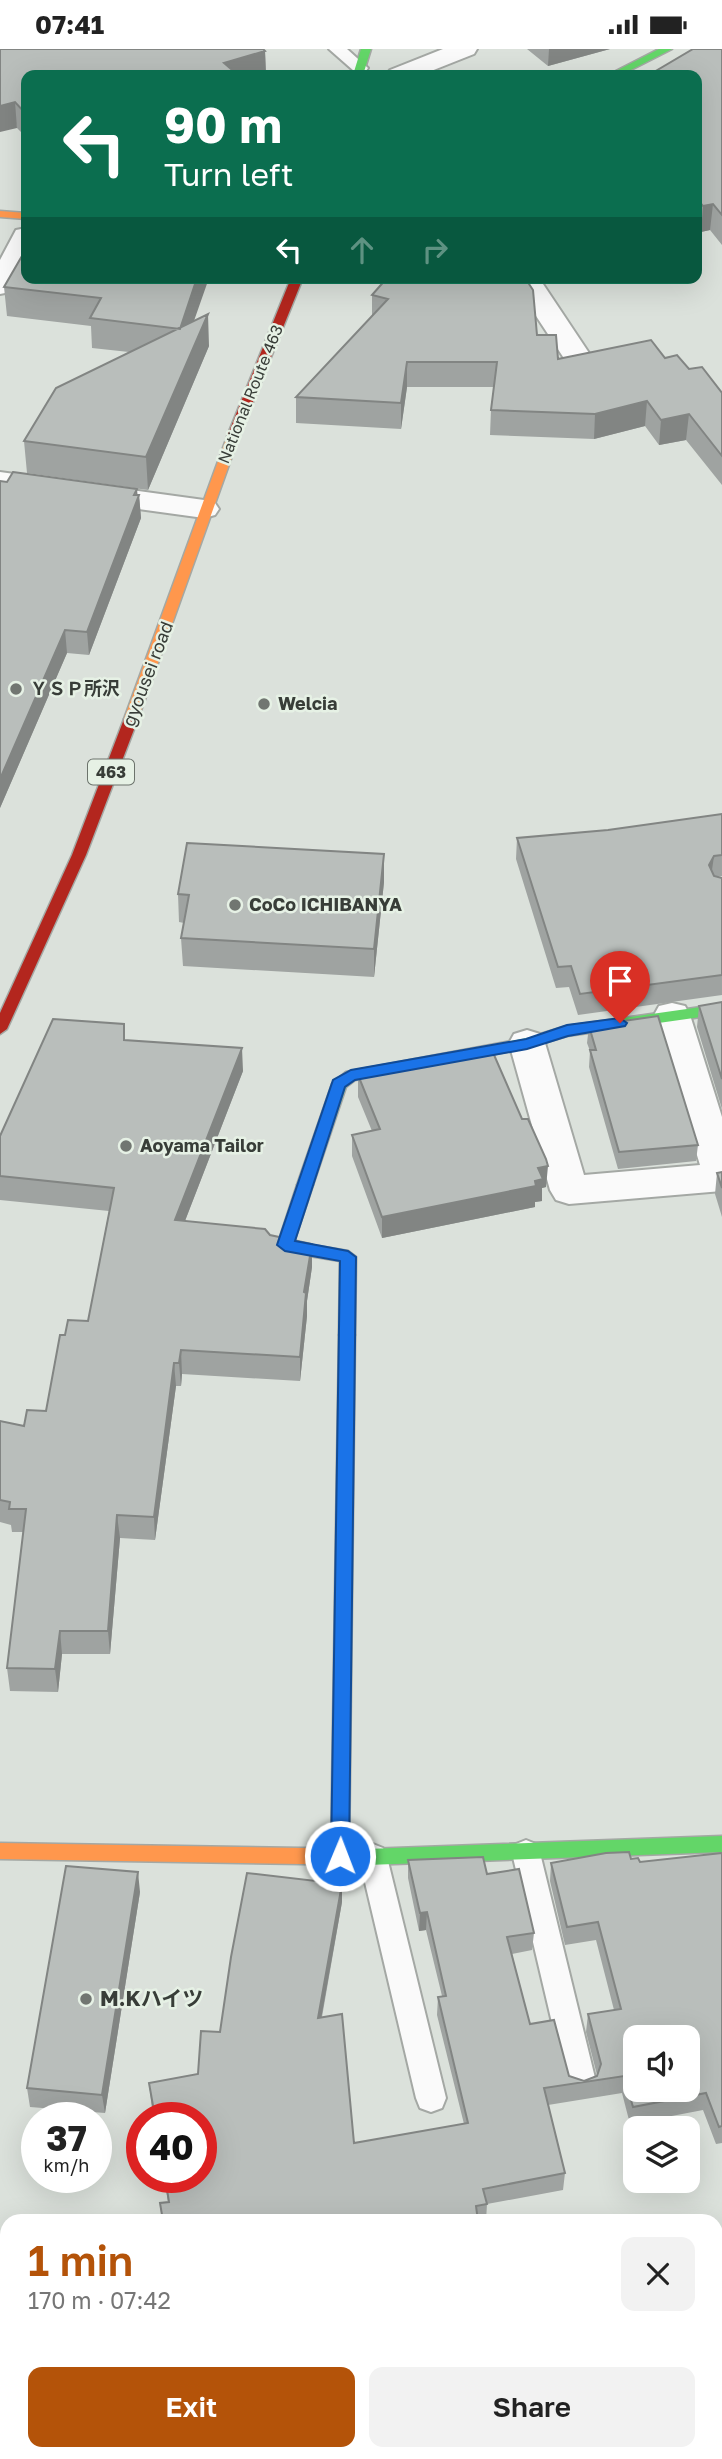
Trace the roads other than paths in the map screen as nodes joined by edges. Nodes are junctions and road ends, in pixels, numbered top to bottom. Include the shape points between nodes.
1 (337, 49) edge
2 (366, 49) edge
3 (465, 49) edge
4 (667, 49) edge
5 (357, 70) edge
6 (360, 70) edge
7 (412, 70) edge
8 (623, 70) edge
9 (0, 213) edge
10 (21, 215) edge
11 (21, 246) edge
12 (295, 284) edge
13 (529, 284) edge
14 (0, 286) edge
15 (644, 354) edge
16 (0, 481) edge
17 (204, 509) junction
18 (722, 1009) edge
19 (673, 1015) junction
20 (0, 1029) edge
21 (527, 1044) junction
22 (722, 1844) edge
23 (0, 1851) edge
24 (526, 1853) junction
25 (340, 1856) junction
26 (373, 1857) junction
27 (581, 2082) edge
28 (431, 2098) dead end

1 - 5 lane
2 - 6 main road
3 - 7 street
4 - 8 main road
9 - 10 main road
11 - 14 street
12 - 17 main road, National Route 463 / 463
13 - 15 street via 583,366
16 - 17 street
17 - 20 main road, gyousei road / 463 via 170,618 79,855
18 - 19 main road
19 - 21 main road via 567,1031
19 - 21 street via 722,1177 569,1190
21 - 25 main road via 351,1076 339,1084 285,1245 348,1257
22 - 24 main road
23 - 25 main road
24 - 26 main road
24 - 27 lane
25 - 26 main road
26 - 28 lane

